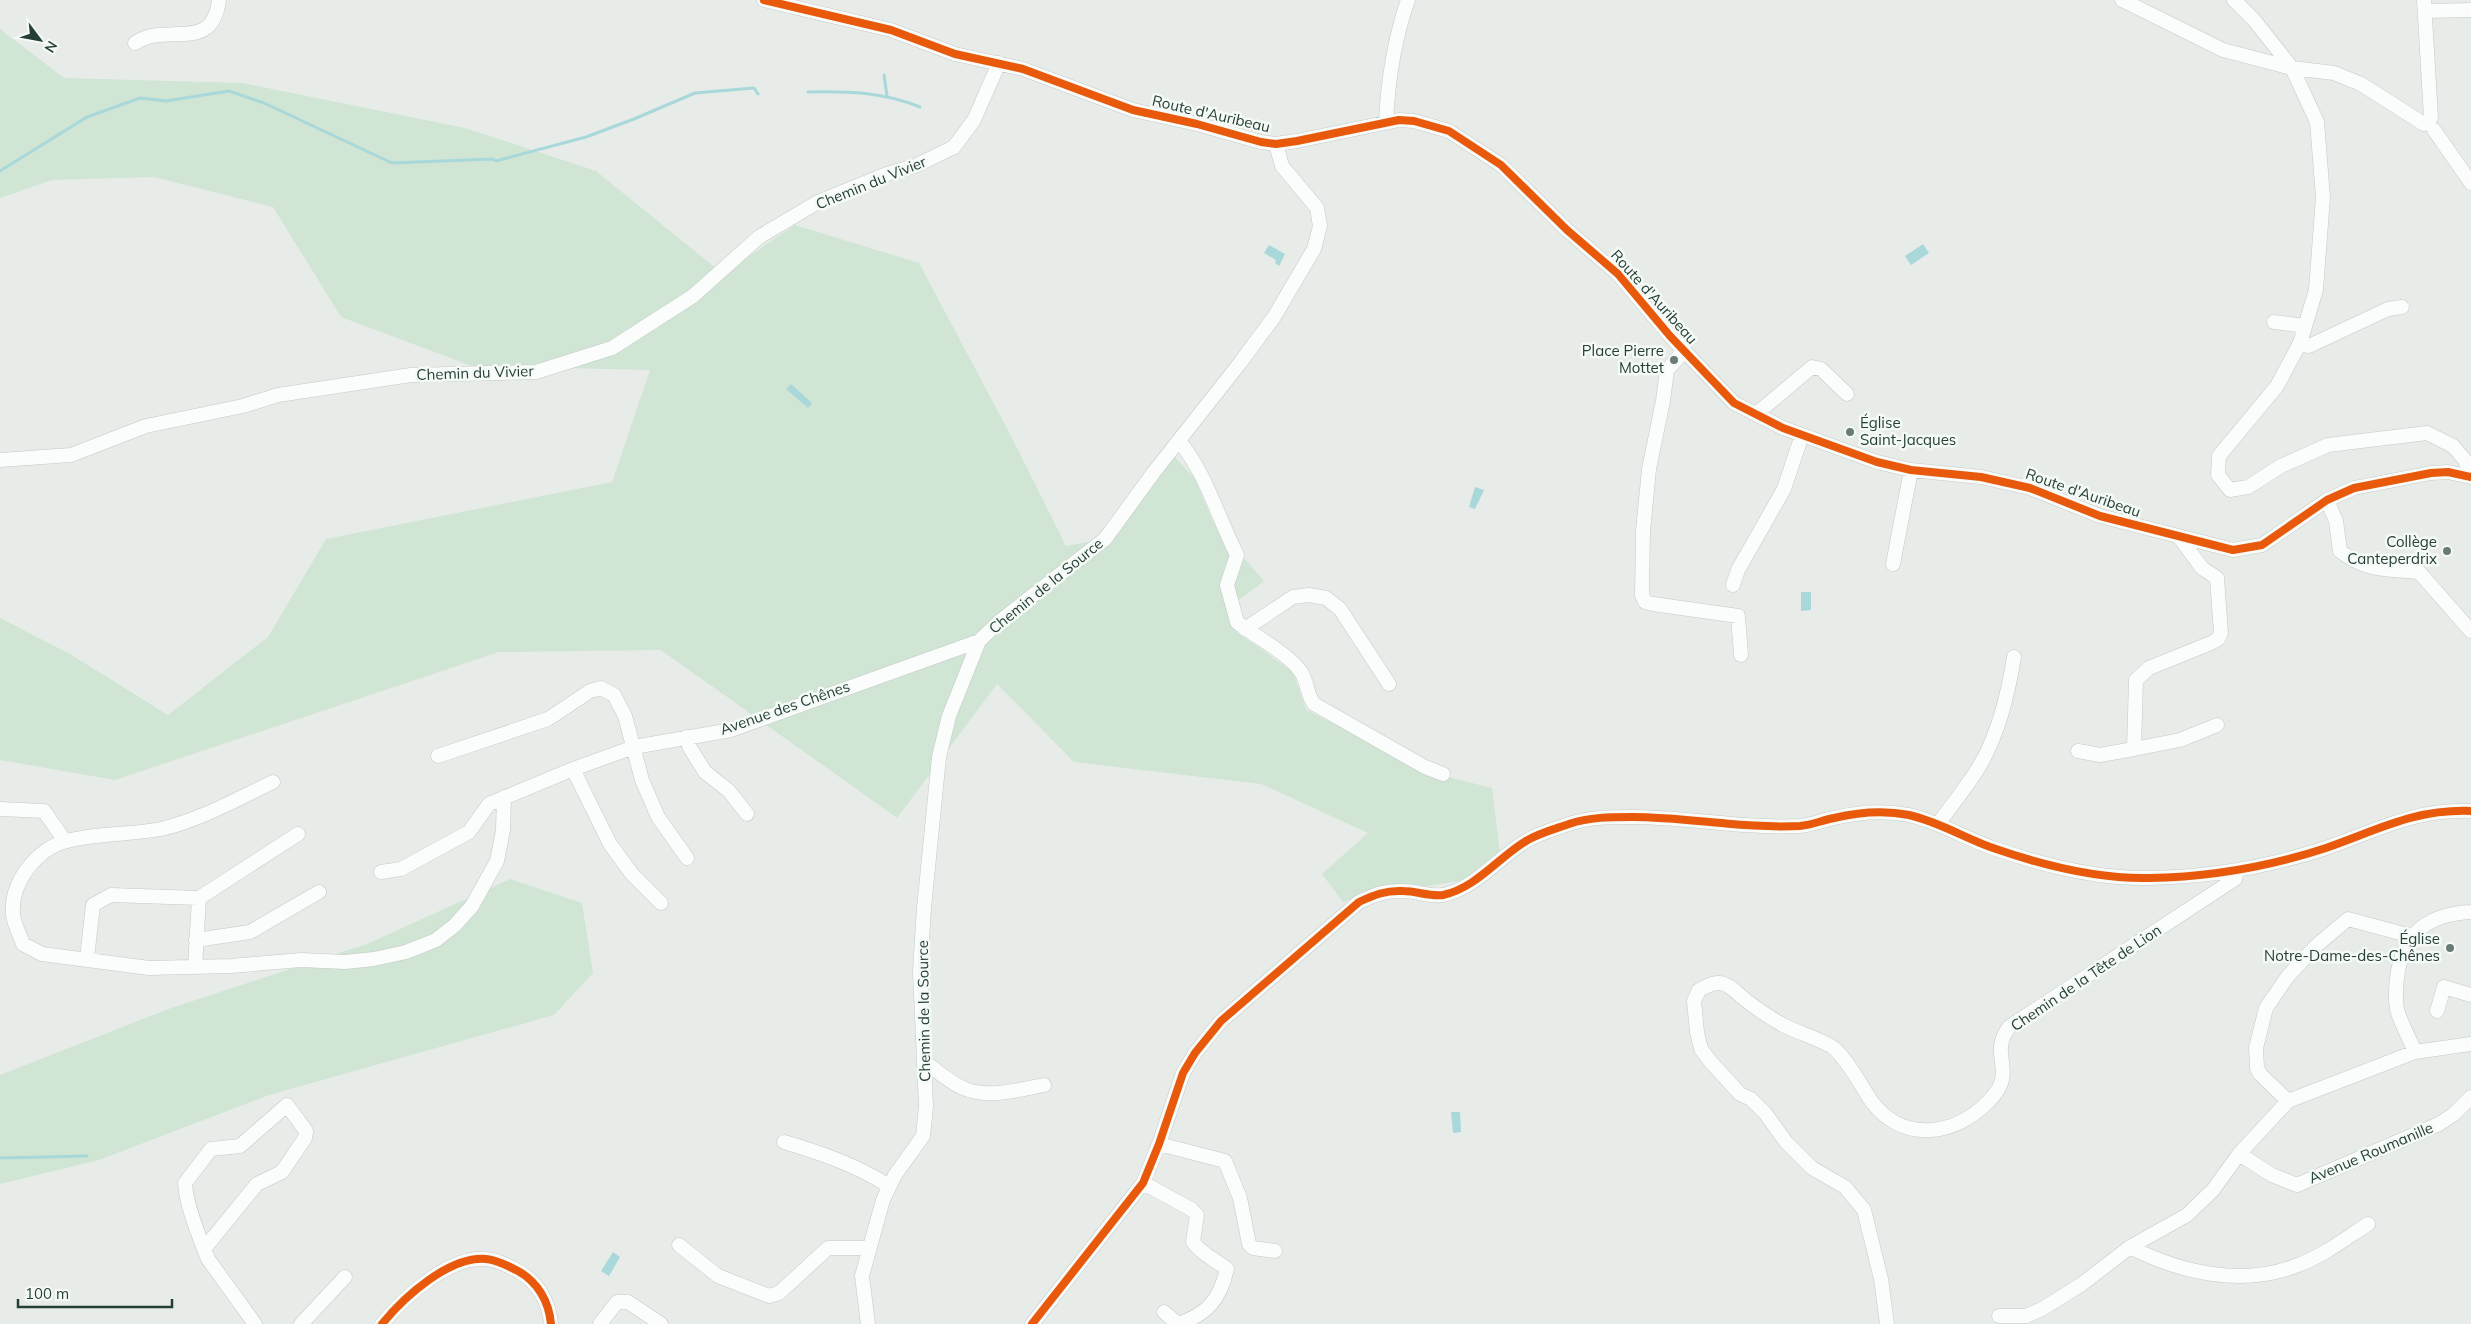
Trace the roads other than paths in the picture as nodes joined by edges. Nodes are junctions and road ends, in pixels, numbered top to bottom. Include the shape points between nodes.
1 (219, 0) edge
2 (764, 0) edge
3 (1408, 0) edge
4 (2122, 0) edge
5 (2234, 0) edge
6 (2424, 6) edge
7 (2471, 10) edge
8 (135, 43) dead end
9 (999, 64) junction
10 (2292, 68) junction
11 (1386, 122) junction
12 (2430, 124) junction
13 (1276, 144) junction
14 (2471, 183) edge
15 (2402, 307) dead end
16 (2274, 322) dead end
17 (2305, 326) junction
18 (2300, 343) junction
19 (1684, 351) junction
20 (1847, 394) dead end
21 (1756, 414) junction
22 (1802, 435) junction
23 (1179, 441) junction
24 (0, 460) edge
25 (1911, 470) junction
26 (2471, 476) edge
27 (2327, 500) junction
28 (2180, 538) junction
29 (1892, 564) dead end
30 (1733, 585) dead end
31 (1245, 629) junction
32 (2471, 631) edge
33 (979, 641) junction
34 (1741, 655) dead end
35 (2014, 657) dead end
36 (1389, 684) dead end
37 (2217, 725) dead end
38 (686, 737) junction
39 (634, 747) junction
40 (2134, 749) junction
41 (2078, 751) dead end
42 (438, 756) dead end
43 (573, 769) junction
44 (1443, 774) dead end
45 (273, 782) dead end
46 (504, 797) junction
47 (0, 810) edge
48 (2471, 811) edge
49 (747, 814) dead end
50 (1938, 824) junction
51 (298, 834) dead end
52 (65, 841) junction
53 (687, 858) dead end
54 (2237, 870) junction
55 (382, 872) dead end
56 (319, 892) dead end
57 (199, 898) junction
58 (661, 902) dead end
59 (2471, 912) edge
60 (2411, 936) junction
61 (196, 940) junction
62 (87, 958) junction
63 (195, 967) junction
64 (2471, 995) edge
65 (2437, 1011) dead end
66 (2471, 1044) edge
67 (2415, 1052) junction
68 (924, 1061) junction
69 (1044, 1085) dead end
70 (2471, 1096) edge
71 (2288, 1101) junction
72 (784, 1142) dead end
73 (1160, 1144) junction
74 (2239, 1154) junction
75 (1143, 1183) junction
76 (889, 1186) junction
77 (2368, 1224) dead end
78 (679, 1245) dead end
79 (2130, 1247) junction
80 (869, 1248) junction
81 (204, 1249) junction
82 (1275, 1251) dead end
83 (345, 1277) dead end
84 (1164, 1312) dead end
85 (1999, 1316) dead end
86 (255, 1324) edge
87 (301, 1324) edge
88 (382, 1324) edge
89 (551, 1324) edge
90 (600, 1324) edge
91 (661, 1324) edge
92 (868, 1324) edge
93 (1032, 1324) edge
94 (1887, 1324) edge

1 - 8 street via 217,14 206,30 146,36
2 - 9 street, Route d'Auribeau via 891,30 955,54
3 - 11 street via 1392,59
4 - 10 street via 2224,50
5 - 10 street
6 - 7 street
6 - 12 street
9 - 13 street, Route d'Auribeau via 1022,69 1132,110
9 - 24 street, Chemin du Vivier via 974,120 954,147 811,206 759,237 674,311 612,348 536,372 411,375 278,395 146,426 71,455
10 - 12 street via 2334,73 2361,84
10 - 17 street via 2317,122 2323,197 2316,290
11 - 13 street, Route d'Auribeau
11 - 19 street, Route d'Auribeau via 1414,121 1437,126 1502,165 1567,230 1618,274
12 - 14 street
13 - 23 street, Chemin de la Source via 1282,166 1318,208 1320,226 1314,249 1274,317
15 - 18 street via 2388,309 2309,346
16 - 17 street
17 - 18 street
18 - 26 street via 2277,386 2219,456 2218,475 2230,490 2248,487 2281,466 2328,445 2427,433 2453,446 2465,460
19 - 21 street, Route d'Auribeau via 1734,403
19 - 34 street via 1667,370 1649,468 1643,531 1642,595 1645,602 1653,604 1738,616
20 - 21 street via 1821,369 1812,367
21 - 22 street, Route d'Auribeau
22 - 25 street, Route d'Auribeau via 1877,462
22 - 30 street via 1784,489 1738,570
23 - 31 street via 1201,476 1237,555 1226,585 1237,622
23 - 33 street, Chemin de la Source via 1105,539
25 - 28 street, Route d'Auribeau via 1981,477 2030,488 2100,516
25 - 29 street
26 - 27 street, Route d'Auribeau via 2431,473 2354,488
27 - 28 street, Route d'Auribeau via 2262,545 2233,550
27 - 32 street via 2336,521 2340,551 2360,565 2419,572
28 - 40 street via 2202,568 2217,578 2221,633 2211,643 2149,668 2136,680
31 - 36 street via 1293,597 1326,598 1340,609
31 - 44 street via 1265,640 1300,671 1314,704
33 - 38 street, Avenue des Chênes via 731,730
33 - 68 street, Chemin de la Source via 949,716 939,757 920,971
35 - 50 street via 2009,690 1988,750
37 - 40 street via 2180,740
38 - 39 street, Avenue des Chênes
38 - 49 street via 705,772 729,791
39 - 42 street via 625,716 614,695 601,688 590,691 548,719
39 - 43 street, Avenue des Chênes
39 - 53 street via 642,780 658,817
40 - 41 street via 2100,755
43 - 46 street, Avenue des Chênes
43 - 58 street via 610,844 632,874
45 - 52 street via 204,814 161,828
46 - 55 street, Avenue des Chênes via 488,804 469,832 402,869
46 - 63 street via 504,830 497,861 472,906 436,940 374,960 302,960
47 - 52 street via 44,811
48 - 54 street via 2444,810 2402,819 2326,848
50 - 54 street via 1994,849 2071,872 2144,878
50 - 73 street via 1886,812 1867,812 1805,826 1598,817 1572,822 1528,840 1477,878 1443,895 1381,892 1359,902 1331,924 1221,1021 1183,1073
51 - 57 street
52 - 62 street via 40,854 24,872 16,892 13,915 23,944 42,954
54 - 94 street, Chemin de la Tête de Lion via 2235,879 2009,1027 2000,1048 2002,1085 1980,1110 1944,1129 1916,1132 1886,1116 1873,1102 1850,1064 1832,1047 1782,1025 1724,984 1712,983 1699,990 1694,1000 1697,1032 1710,1061 1740,1094 1751,1099 1812,1168 1845,1187 1864,1210 1881,1278
56 - 61 street via 250,932
57 - 61 street
57 - 62 street via 111,895 90,900
59 - 60 street via 2451,913 2433,920
60 - 67 street via 2400,961 2396,992 2397,1010
60 - 71 street via 2348,919 2317,944 2288,976 2266,1008 2256,1048 2260,1074
61 - 63 street
62 - 63 street via 149,968
64 - 65 street via 2444,987
66 - 67 street
67 - 71 street
68 - 69 street via 951,1081 973,1091 1004,1092
68 - 76 street, Chemin de la Source via 926,1106 923,1136
70 - 74 street, Avenue Roumanille via 2439,1124 2297,1185 2272,1175
71 - 74 street
72 - 76 street via 830,1156
73 - 75 street
73 - 82 street via 1225,1161 1240,1198 1249,1244 1253,1248
74 - 79 street via 2213,1190 2187,1215
75 - 84 street via 1197,1215 1193,1242 1226,1269 1216,1299 1203,1311 1178,1324
75 - 93 street
76 - 80 street, Chemin de la Source
77 - 79 street via 2298,1265 2246,1275 2191,1271
78 - 80 street via 718,1276 769,1296 779,1293 828,1248
79 - 85 street via 2082,1284 2042,1309 2026,1316
80 - 92 street, Chemin de la Source via 862,1276
81 - 81 street via 186,1184 211,1149 240,1146 287,1106 306,1131 305,1138 282,1172 257,1184
81 - 86 street
83 - 87 street
88 - 89 street via 394,1309 434,1276 455,1266 486,1259 500,1262 527,1276 544,1295
90 - 91 street via 617,1302 628,1302

